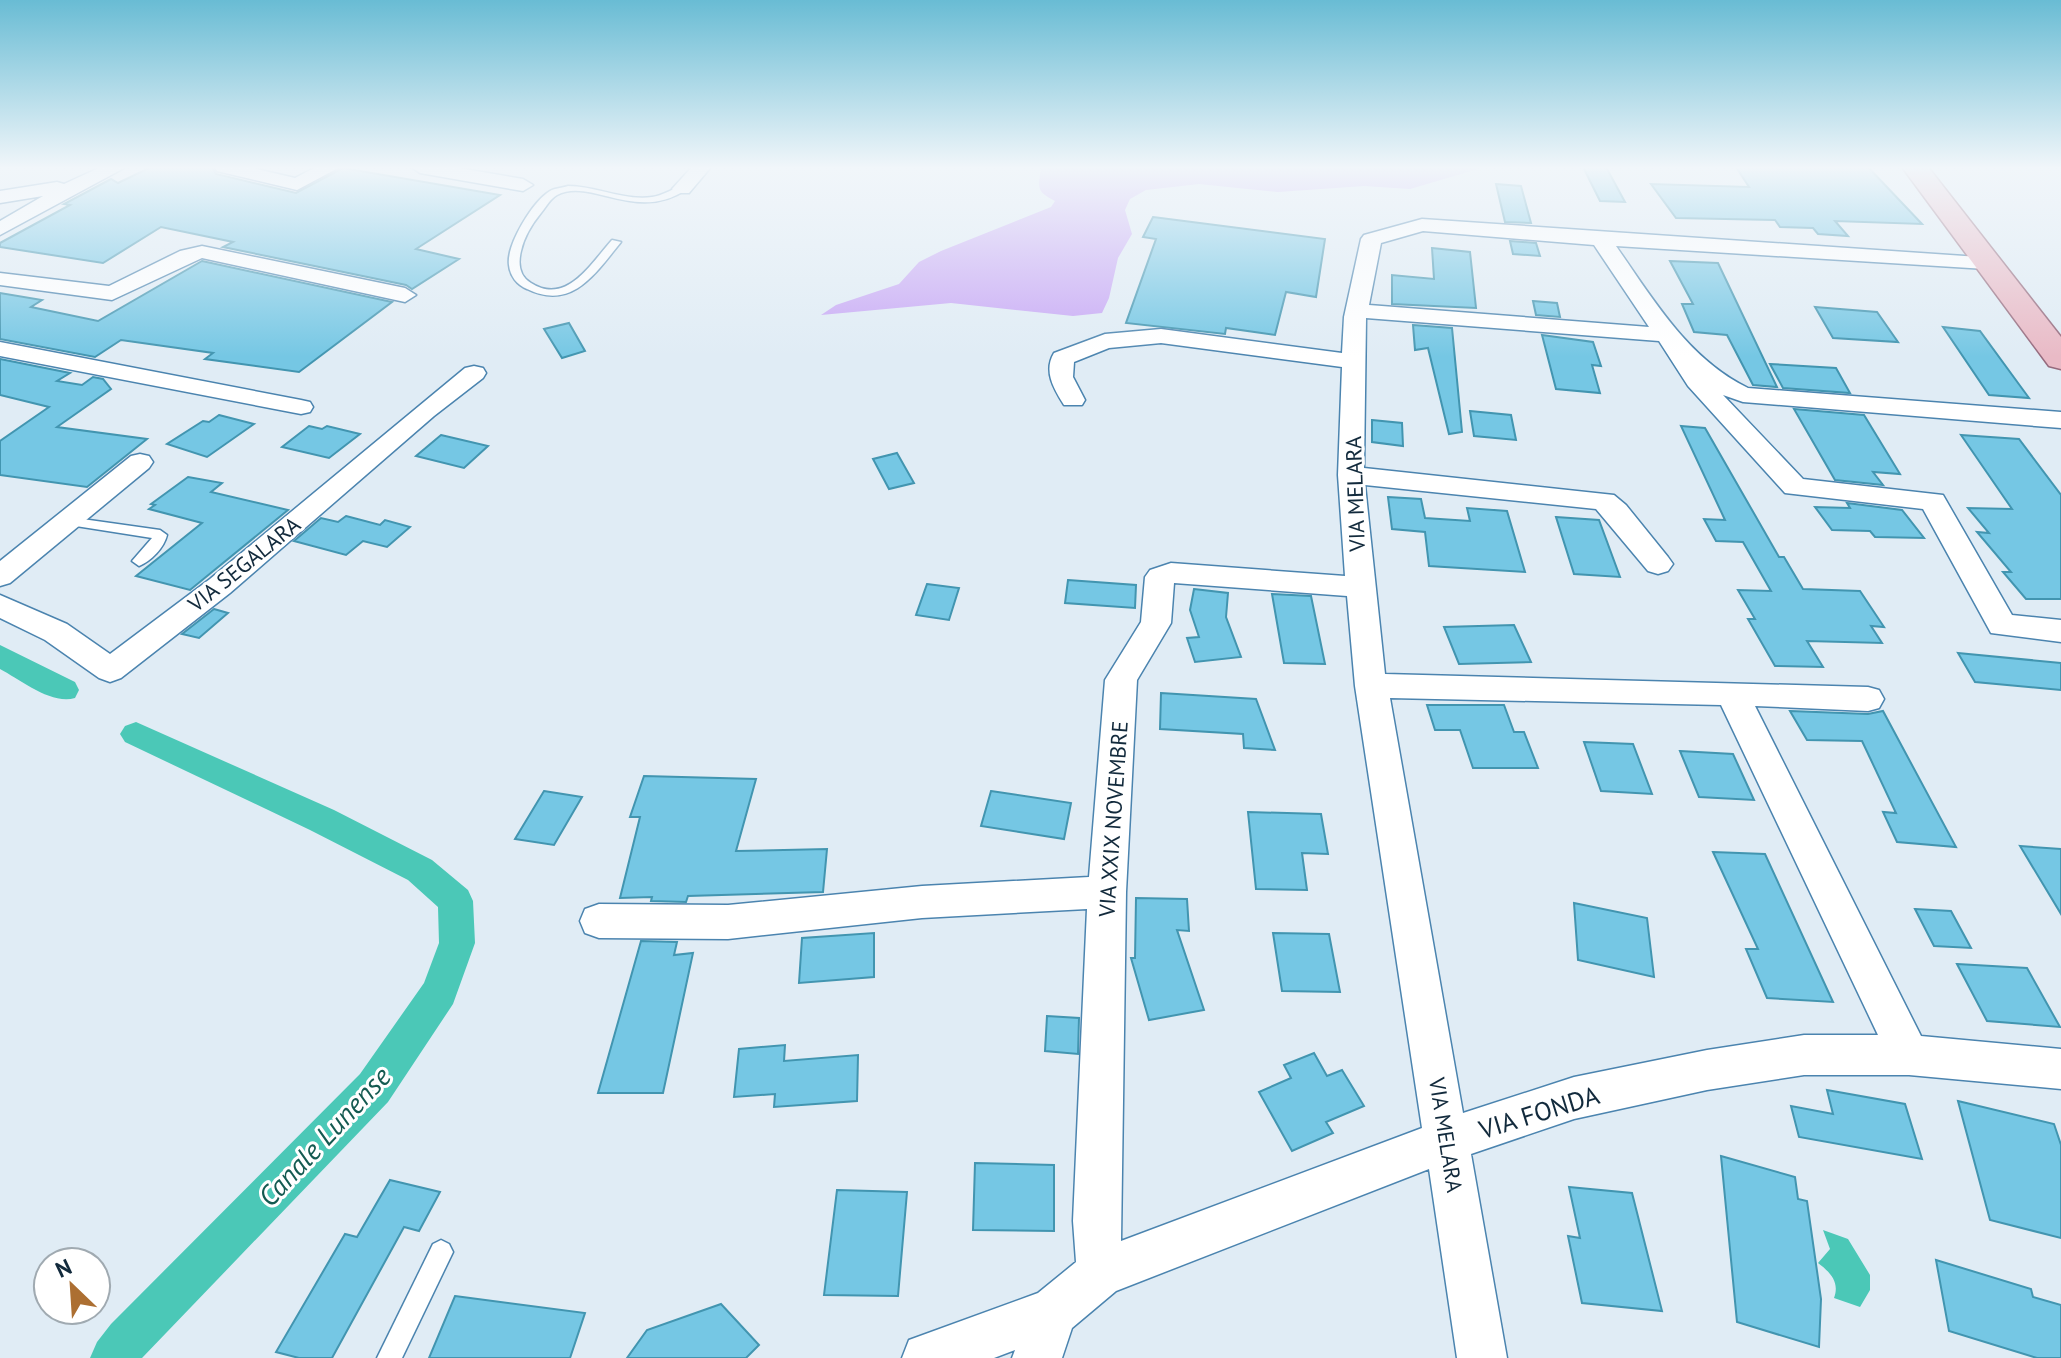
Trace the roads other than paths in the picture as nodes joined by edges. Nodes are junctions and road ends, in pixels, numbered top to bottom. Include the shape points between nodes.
1 (522, 230) edge
2 (1402, 230) edge
3 (1491, 230) edge
4 (1962, 230) edge
5 (1601, 239) junction
6 (616, 242) dead end
7 (1986, 263) junction
8 (0, 279) edge
9 (405, 295) dead end
10 (1357, 311) junction
11 (2048, 327) edge
12 (1667, 335) junction
13 (0, 349) edge
14 (2061, 359) edge
15 (1354, 362) junction
16 (474, 373) dead end
17 (1073, 400) dead end
18 (301, 407) dead end
19 (2061, 420) edge
20 (140, 462) dead end
21 (1351, 475) junction
22 (68, 521) junction
23 (139, 561) dead end
24 (1658, 564) dead end
25 (0, 576) edge
26 (1360, 587) junction
27 (0, 605) edge
28 (2061, 631) edge
29 (1371, 686) junction
30 (1732, 693) junction
31 (1868, 699) dead end
32 (1107, 892) junction
33 (599, 921) dead end
34 (1909, 1055) junction
35 (2061, 1069) edge
36 (1448, 1140) junction
37 (441, 1252) dead end
38 (1100, 1273) junction
39 (1053, 1312) junction
40 (389, 1358) edge
41 (927, 1358) edge
42 (1037, 1358) edge
43 (1482, 1358) edge

1 - 6 lane via 513,254 519,281 557,295 569,290
2 - 10 street, VIA MELARA via 1371,239
3 - 5 street, VIA MELARA
4 - 7 main road
5 - 7 street, VIA MELARA
5 - 12 street
7 - 11 main road
8 - 9 street via 112,293 202,252
10 - 12 street
10 - 15 street, VIA MELARA
11 - 14 main road
12 - 19 street via 1725,387 1743,395
12 - 28 street via 1697,381 1795,487 1933,501 2002,625
13 - 18 street
15 - 17 street via 1161,336 1105,341 1062,358 1061,377
15 - 21 street, VIA MELARA
16 - 27 street, VIA SEGALARA via 220,586 110,670 56,632
20 - 22 street
21 - 24 street via 1604,501
21 - 26 street, VIA MELARA
22 - 23 lane via 160,535
22 - 25 street
26 - 29 street, VIA MELARA
26 - 32 street, VIA XXIX NOVEMBRE via 1171,573 1160,577 1156,623 1121,680
29 - 30 street
29 - 36 street, VIA MELARA
30 - 31 street
30 - 34 street
32 - 33 street via 922,902 728,922
32 - 38 street, VIA XXIX NOVEMBRE via 1096,1221
34 - 35 street, VIA FONDA
34 - 36 street, VIA FONDA via 1804,1055 1707,1070 1574,1098
36 - 38 street, VIA FONDA
36 - 43 street, VIA MELARA
37 - 40 lane
38 - 39 street, VIA FONDA
39 - 41 street, VIA FONDA
39 - 42 street

